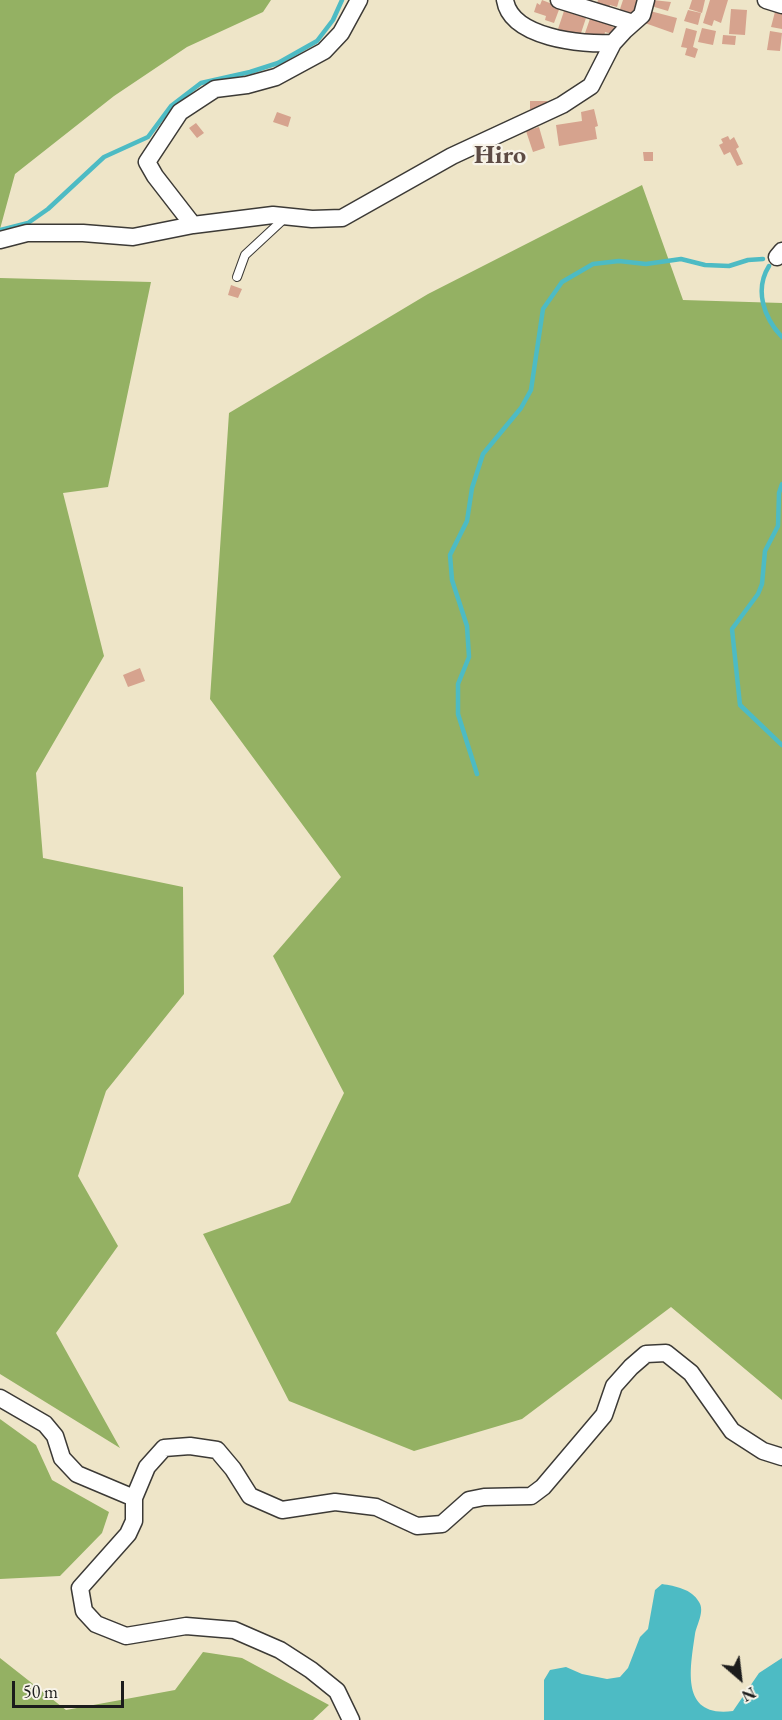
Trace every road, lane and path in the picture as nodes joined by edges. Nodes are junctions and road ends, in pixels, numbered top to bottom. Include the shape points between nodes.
1 (360, 0) edge
2 (505, 0) edge
3 (559, 0) edge
4 (646, 0) edge
5 (766, 0) edge
6 (782, 5) edge
7 (633, 22) junction
8 (613, 44) junction
9 (287, 216) junction
10 (193, 225) junction
11 (0, 240) edge
12 (237, 277) dead end
13 (0, 1398) edge
14 (782, 1457) edge
15 (134, 1498) junction
16 (351, 1720) edge

1 - 10 street via 324,51 276,77 215,89 180,112 147,162
2 - 8 street via 506,8 523,26 578,43
3 - 7 street
4 - 7 street via 642,15
5 - 6 street
7 - 8 street
8 - 9 street via 591,86 562,105 452,156 342,218
9 - 10 street
9 - 12 lane via 245,255
10 - 11 street via 133,237 27,233
13 - 15 street via 45,1424 55,1436 62,1458 77,1474
14 - 15 street via 763,1451 732,1431 691,1373 666,1353 646,1354 614,1386 604,1416 543,1487 531,1496 469,1500 442,1524 417,1526 375,1507 335,1502 282,1510 250,1496 217,1450 190,1446 164,1448 147,1467
15 - 16 street via 134,1521 128,1534 80,1588 84,1611 96,1624 126,1636 186,1626 234,1630 311,1670 337,1691

